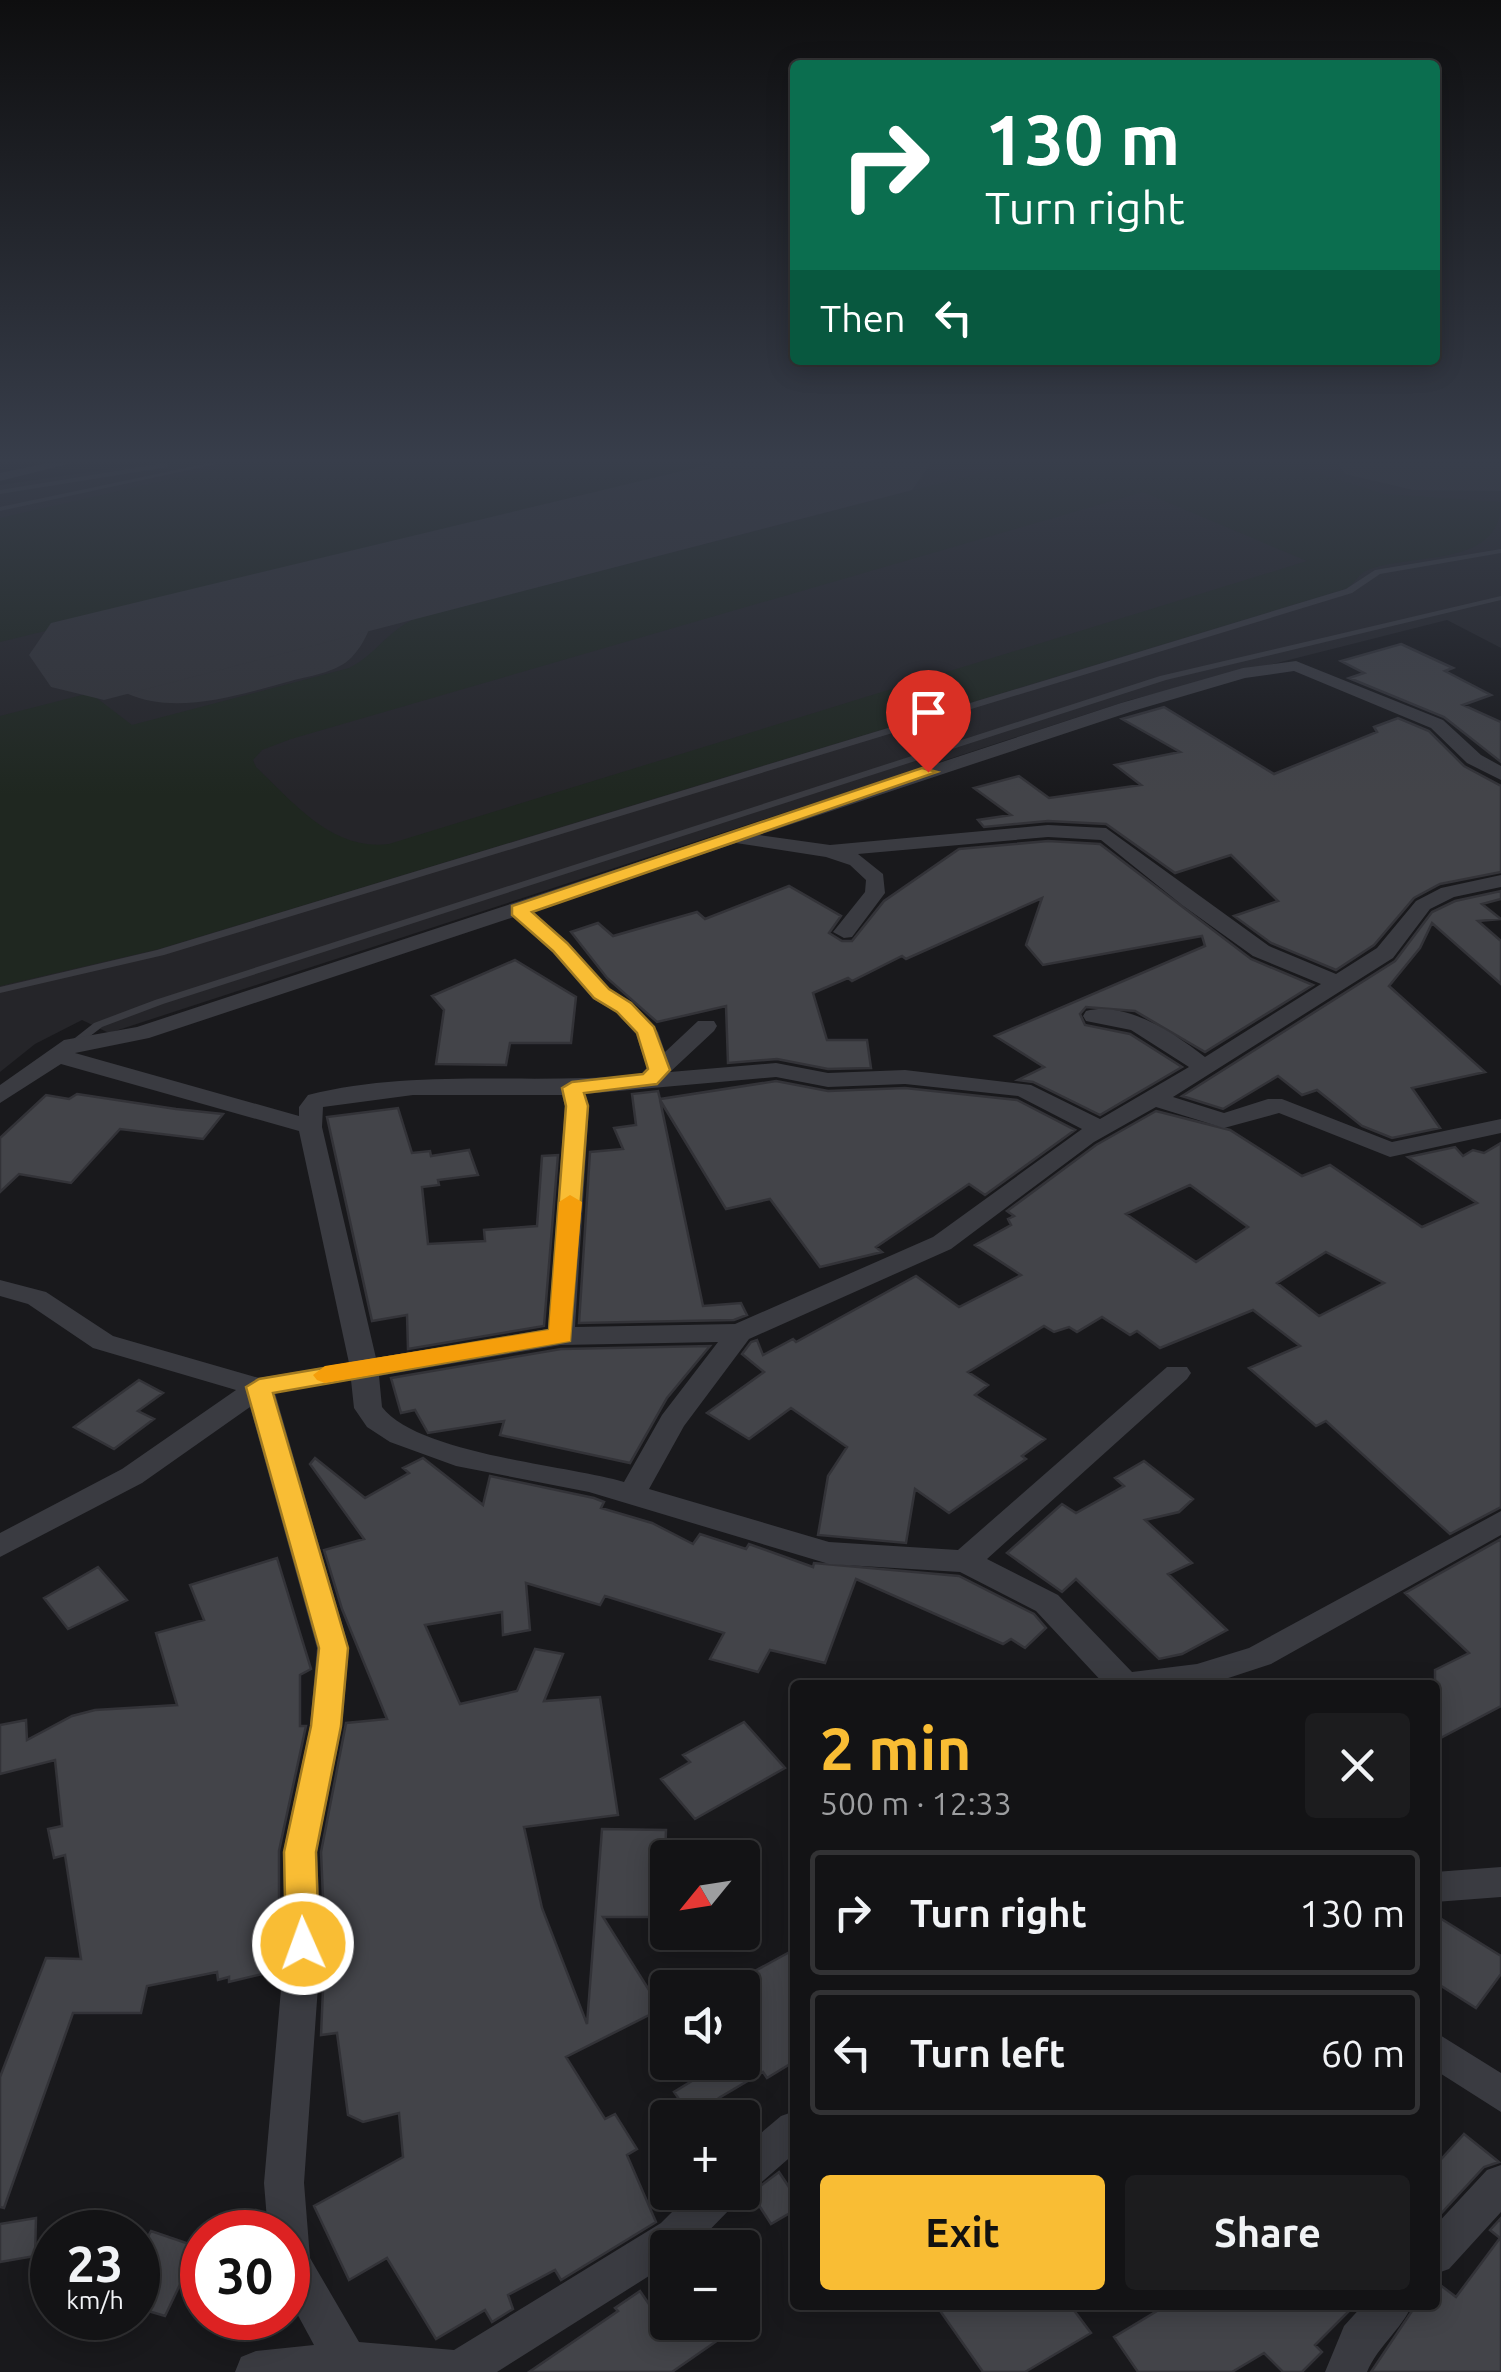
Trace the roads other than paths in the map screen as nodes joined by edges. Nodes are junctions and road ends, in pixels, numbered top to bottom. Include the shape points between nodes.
1 (1375, 574) edge
2 (1501, 598) edge
3 (1501, 774) edge
4 (739, 838) junction
5 (830, 851) junction
6 (1501, 882) edge
7 (519, 910) junction
8 (844, 932) dead end
9 (1339, 983) junction
10 (0, 990) edge
11 (1094, 1016) dead end
12 (706, 1026) dead end
13 (64, 1050) junction
14 (1204, 1067) junction
15 (654, 1075) junction
16 (572, 1088) junction
17 (0, 1096) edge
18 (1154, 1099) junction
19 (1501, 1126) edge
20 (310, 1127) junction
21 (1100, 1128) junction
22 (0, 1288) edge
23 (738, 1333) junction
24 (561, 1336) junction
25 (364, 1368) junction
26 (1177, 1373) dead end
27 (259, 1387) junction
28 (632, 1494) junction
29 (1501, 1522) edge
30 (0, 1546) edge
31 (966, 1561) junction
32 (1121, 1680) edge
33 (1165, 1680) edge
34 (1501, 1882) edge
35 (1440, 1887) edge
36 (1440, 2052) edge
37 (1501, 2094) edge
38 (790, 2133) edge
39 (760, 2159) edge
40 (1501, 2183) edge
41 (702, 2210) edge
42 (1440, 2250) edge
43 (1386, 2310) edge
44 (348, 2362) junction
45 (256, 2372) edge
46 (458, 2372) edge
47 (1346, 2372) edge

1 - 10 lane via 1349,591 346,898 160,953
2 - 13 lane via 1162,678 159,1002 98,1025
3 - 4 street via 1437,724 1324,674 1283,666 1127,706
4 - 5 street
4 - 7 street
5 - 8 street via 857,861 876,878 874,894
5 - 9 street via 1048,831 1106,834 1260,951
6 - 9 street via 1448,892 1423,905 1385,952
7 - 13 street via 141,1032
7 - 15 street via 647,1032
9 - 14 street
11 - 14 street via 1150,1028
12 - 15 street
13 - 17 street
13 - 20 street
14 - 18 street
15 - 16 street
15 - 21 street via 776,1070 828,1080 906,1078 1022,1090
16 - 20 street via 338,1095 316,1100
16 - 24 street via 577,1106
18 - 19 street via 1224,1121 1282,1106 1390,1150
18 - 21 street
20 - 25 street
21 - 23 street via 942,1243
22 - 27 street via 38,1298 103,1342
23 - 24 street
23 - 28 street via 672,1422
24 - 25 street
25 - 27 street
25 - 28 street via 368,1408 400,1434 466,1458
26 - 31 street
27 - 30 street via 132,1476
27 - 44 street via 333,1648 326,1726 300,1852 303,1944 284,2183 290,2262
28 - 31 street via 829,1552
29 - 33 street via 1260,1656
31 - 32 street via 1047,1604
34 - 35 street
36 - 37 street
38 - 39 street
40 - 42 street
41 - 46 street via 675,2237
43 - 47 street via 1358,2341
44 - 45 street
44 - 46 street

